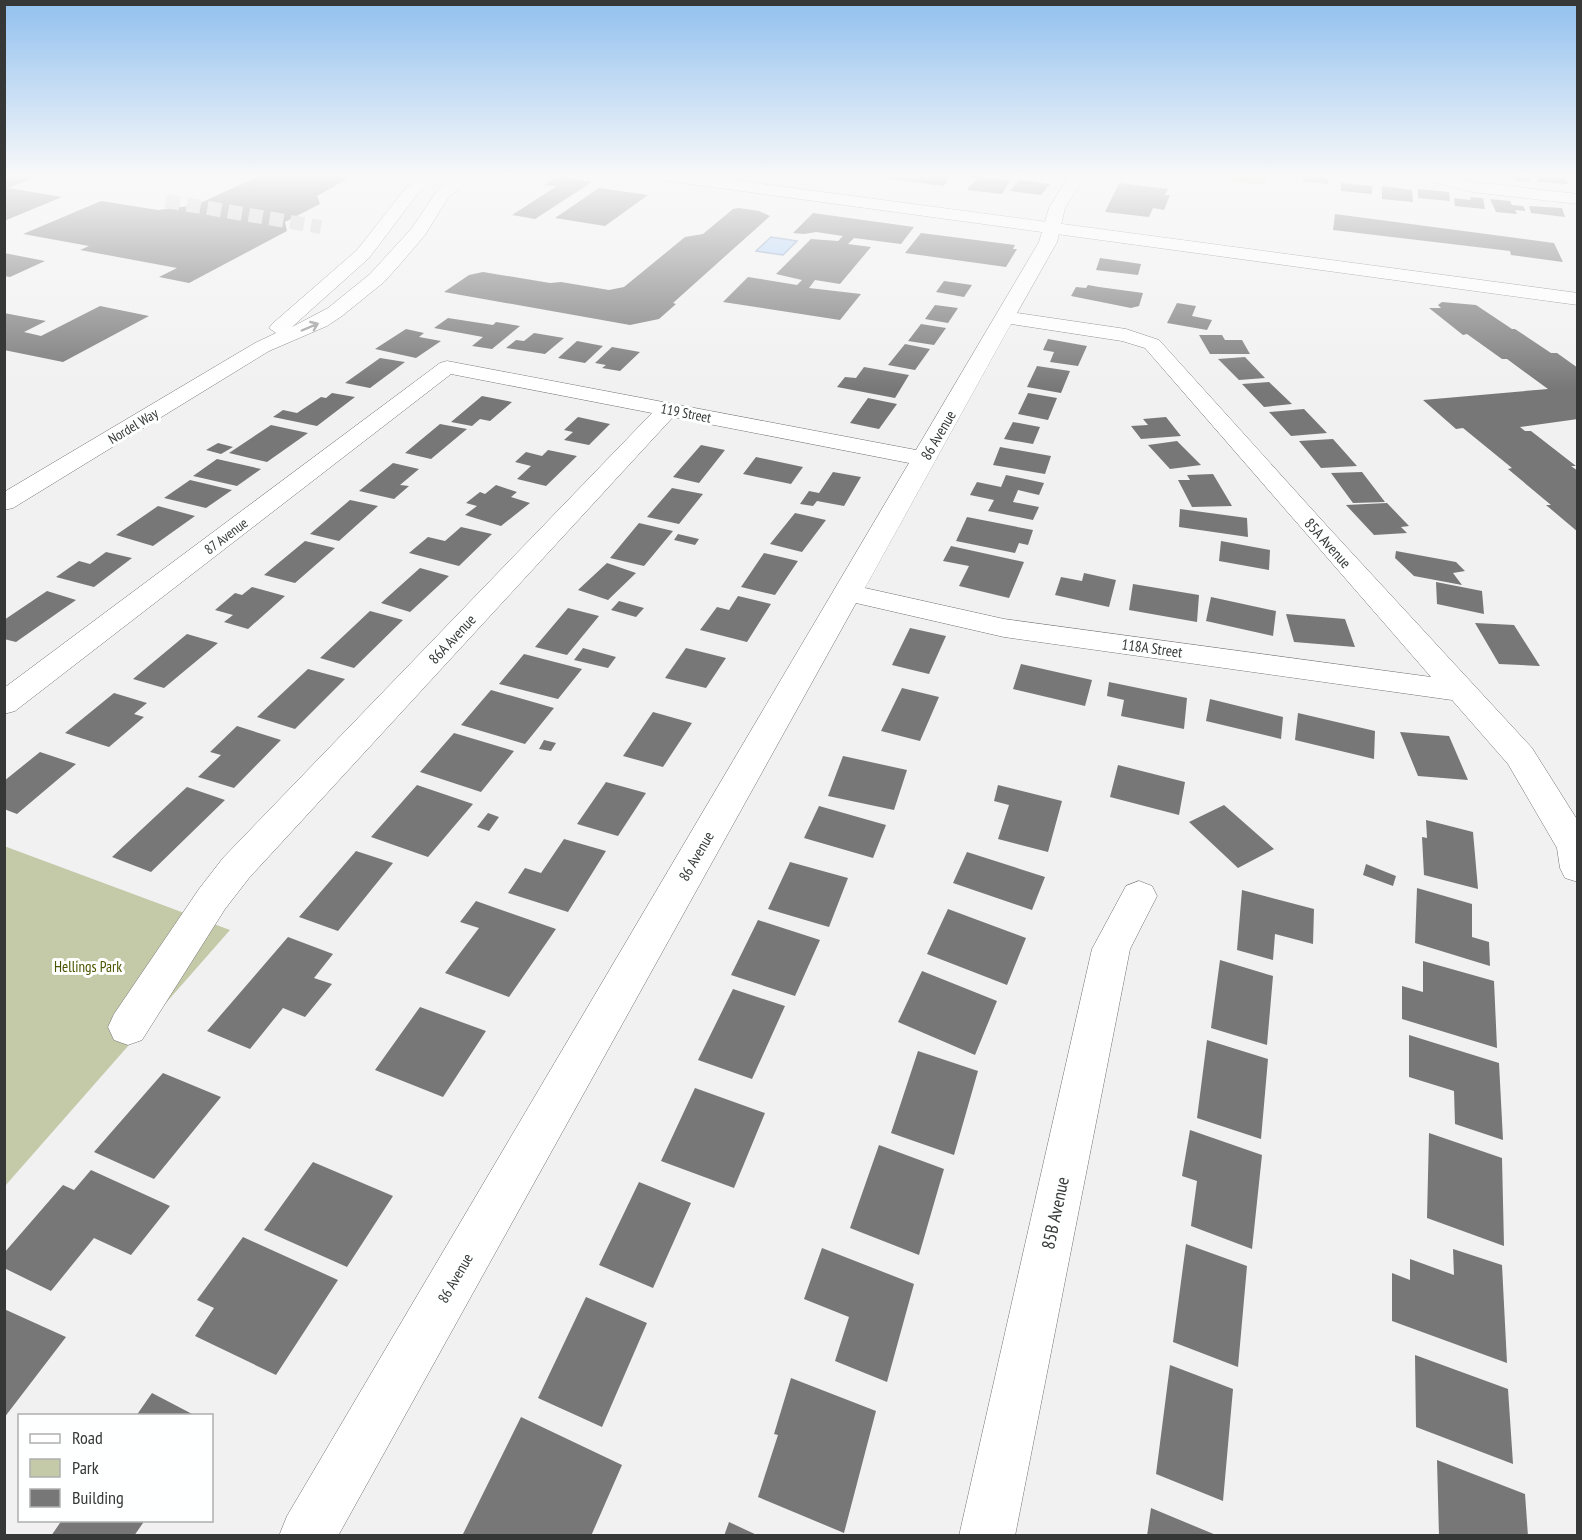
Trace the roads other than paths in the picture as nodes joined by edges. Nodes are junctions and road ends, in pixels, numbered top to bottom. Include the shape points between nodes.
1 (369, 246) edge
2 (406, 246) edge
3 (1046, 246) edge
4 (1214, 246) edge
5 (1574, 295) edge
6 (1005, 317) junction
7 (262, 347) junction
8 (447, 367) joint
9 (668, 410) junction
10 (924, 459) junction
11 (4, 503) edge
12 (847, 592) junction
13 (1461, 691) junction
14 (4, 704) edge
15 (1578, 868) edge
16 (1139, 896) dead end
17 (128, 1027) dead end
18 (307, 1536) edge
19 (987, 1536) edge

1 - 7 street, Nordel Way
7 -> 2 street, Nordel Way via 320,322 377,278
3 - 6 street, 86 Avenue
4 - 5 street
6 - 10 street, 86 Avenue
6 - 13 street, 85A Avenue via 1126,335 1152,344
7 - 11 street, Nordel Way
8 - 9 street, 119 Street
8 - 14 street, 87 Avenue
9 - 10 street, 119 Street
9 - 17 street, 86A Avenue via 236,868
10 - 12 street, 86 Avenue
12 - 13 street, 118A Street via 1004,628
12 - 18 street, 86 Avenue
13 - 15 street, 85A Avenue via 1520,756 1575,847
16 - 19 street, 85B Avenue via 1111,949

